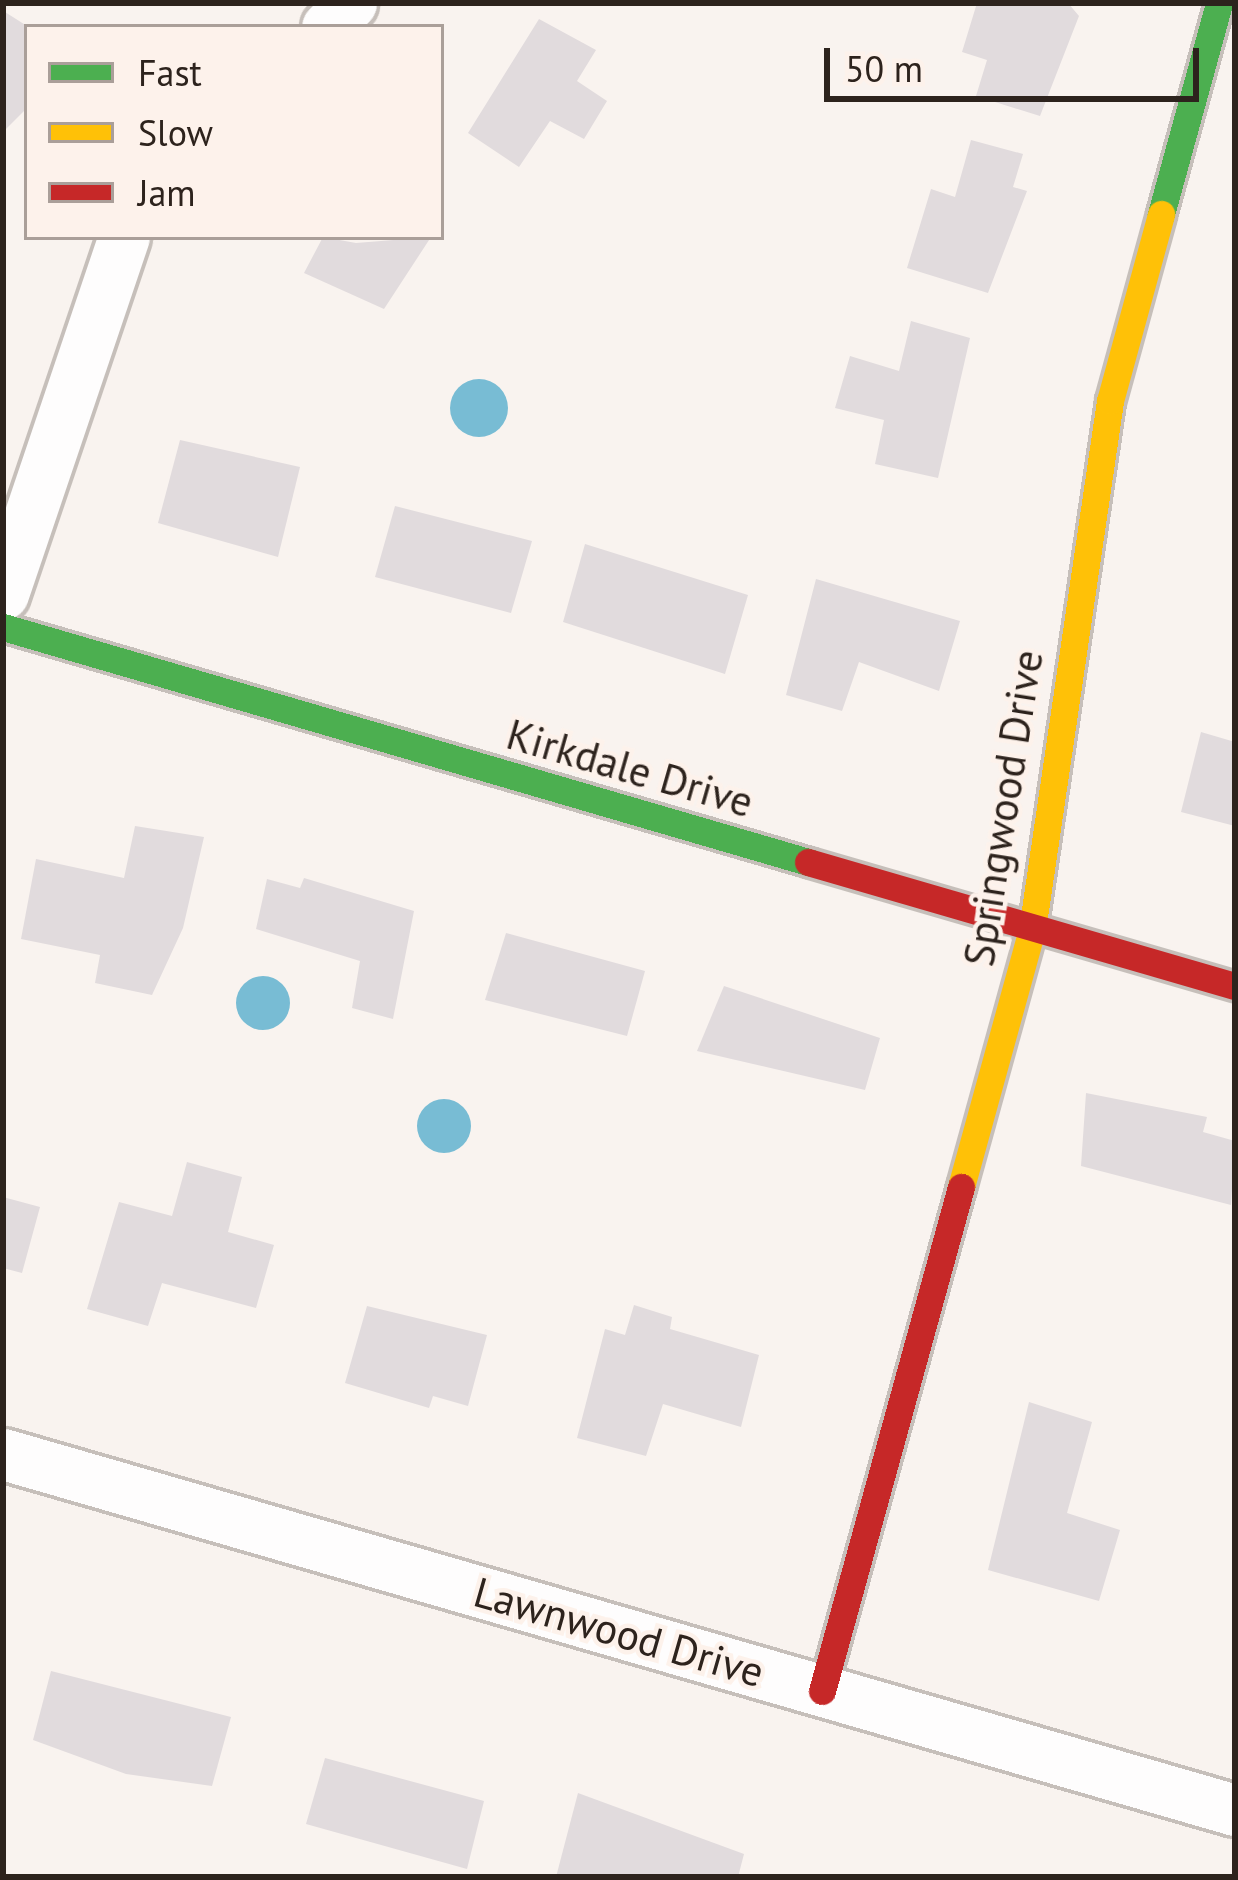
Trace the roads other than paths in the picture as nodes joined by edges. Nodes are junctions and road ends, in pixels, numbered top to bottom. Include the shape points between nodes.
1 (1219, 3) edge
2 (123, 240) edge
3 (3, 594) edge
4 (3, 627) edge
5 (1032, 930) junction
6 (1235, 986) edge
7 (3, 1454) edge
8 (822, 1691) junction
9 (1235, 1810) edge

1 - 5 street, Springwood Drive via 1110,401
2 - 3 street
4 - 5 street, Kirkdale Drive
5 - 6 street, Kirkdale Drive
5 - 8 street, Springwood Drive
7 - 8 street, Lawnwood Drive
8 - 9 street, Lawnwood Drive

